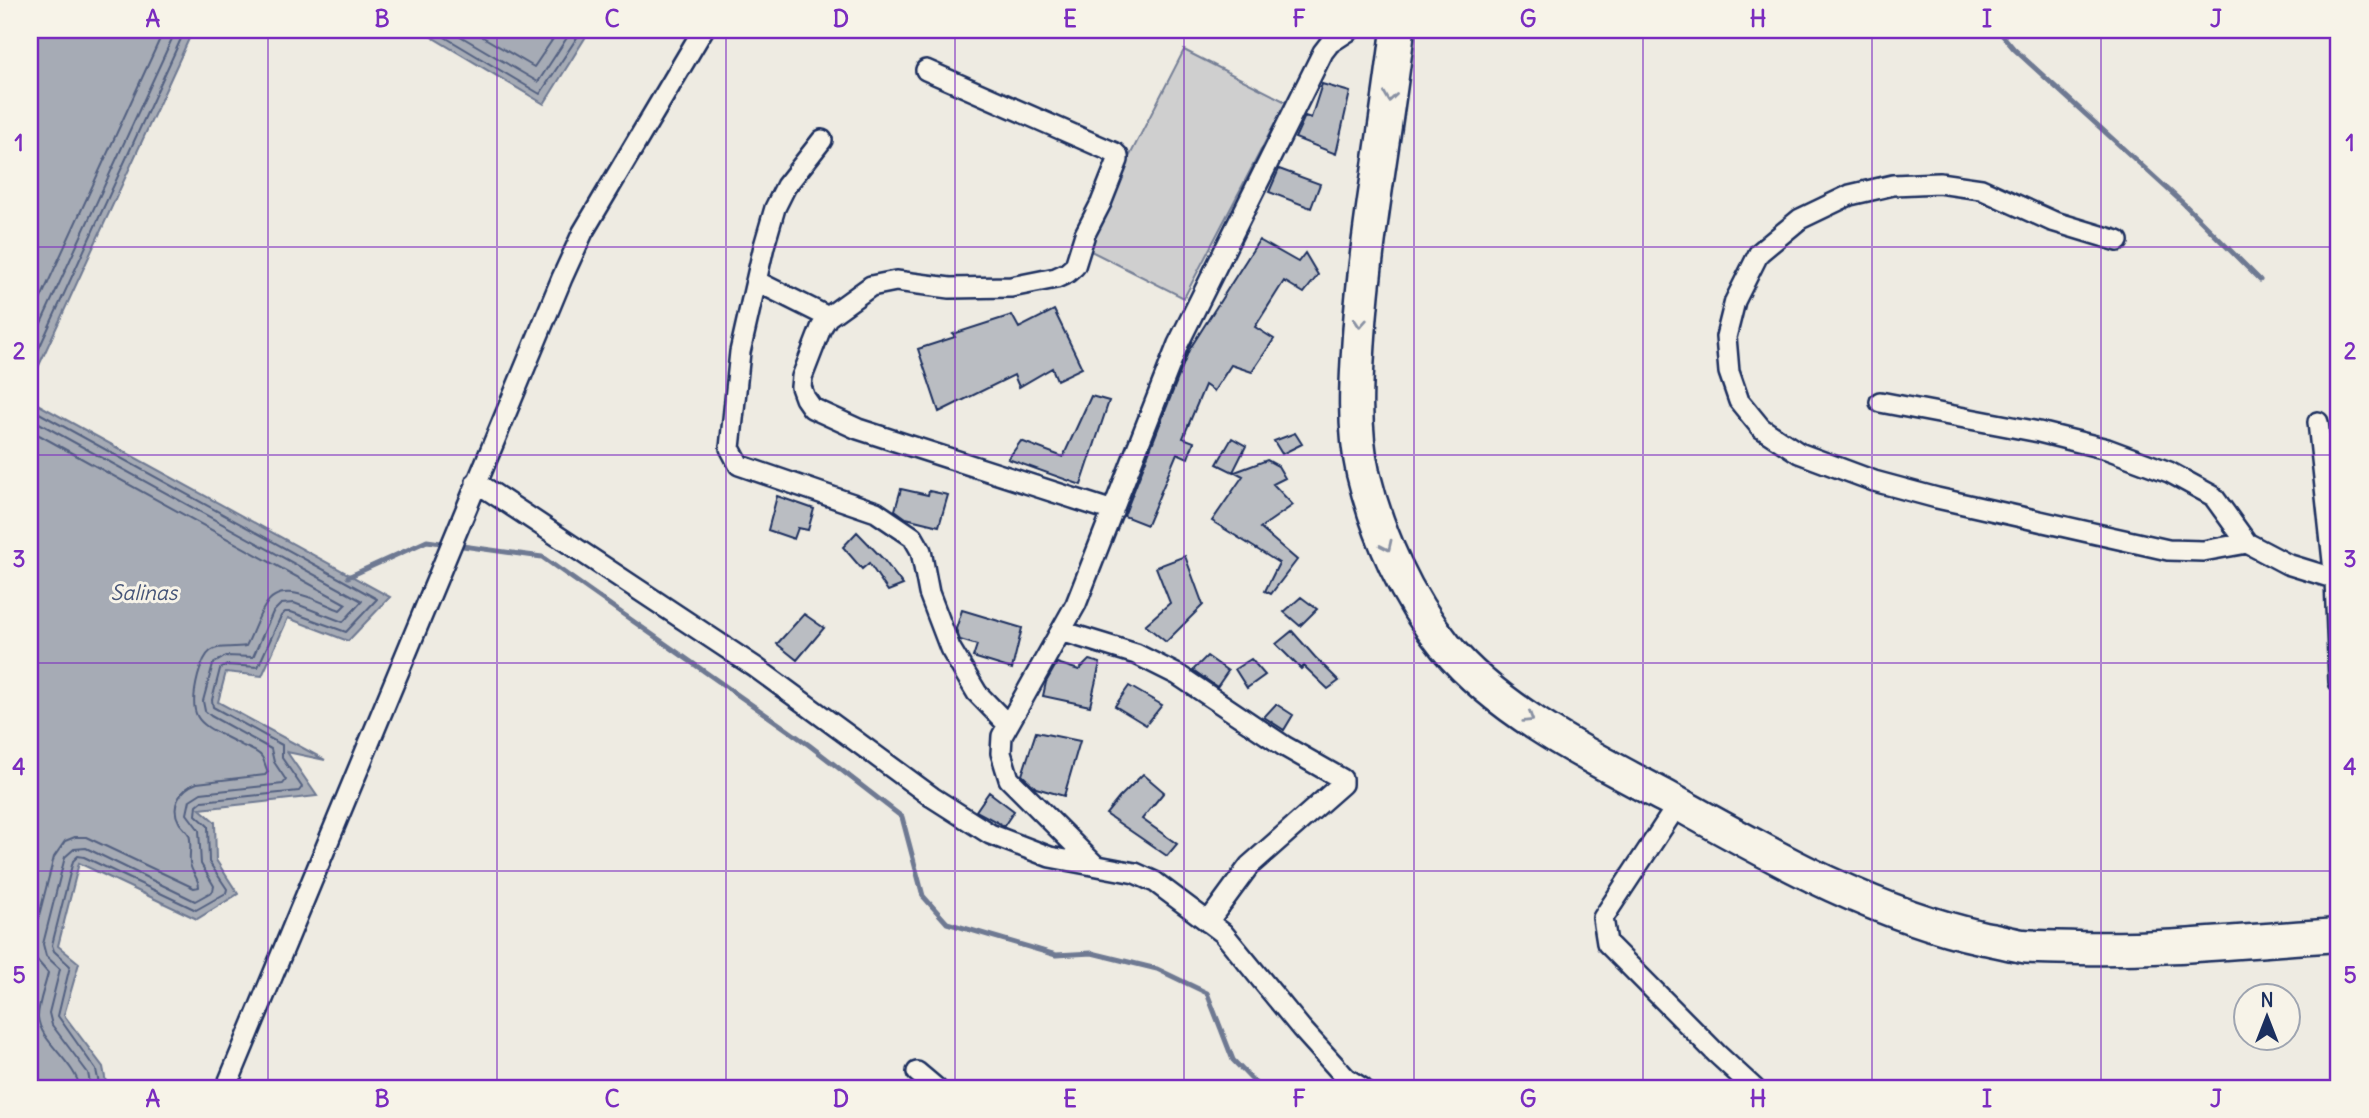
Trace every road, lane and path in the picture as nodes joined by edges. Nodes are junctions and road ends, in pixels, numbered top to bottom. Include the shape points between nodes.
1 (703, 30) edge
2 (1322, 30) edge
3 (1350, 30) edge
4 (1398, 30) edge
5 (1323, 52) junction
6 (926, 70) dead end
7 (822, 141) dead end
8 (2119, 241) dead end
9 (756, 281) junction
10 (828, 317) junction
11 (1880, 402) dead end
12 (2318, 422) dead end
13 (476, 482) junction
14 (1113, 511) junction
15 (2247, 543) junction
16 (2337, 580) edge
17 (1061, 631) junction
18 (2339, 682) edge
19 (1008, 725) junction
20 (1678, 804) junction
21 (1094, 864) junction
22 (1208, 922) junction
23 (2339, 934) edge
24 (917, 1072) dead end
25 (1350, 1085) edge
26 (226, 1088) edge
27 (936, 1088) edge
28 (1754, 1088) edge

1 - 13 street via 583,232
2 - 5 street
3 - 5 street
4 -> 20 main road via 1368,242 1355,403 1364,474 1382,536 1411,597 1446,647 1491,693 1595,759
5 - 14 street via 1178,344
6 - 10 street via 1115,153 1118,160 1101,203 1075,265 1056,278 962,288 896,281 870,286
7 - 9 street via 780,197
8 - 15 street via 2052,221 1981,189 1939,183 1894,185 1850,195 1800,219 1759,253 1735,301 1726,337 1729,372 1739,401 1762,428 1799,453 1874,481 2168,550 2203,551
9 - 10 street
9 - 19 street via 740,352 732,455 739,466 876,512 913,537 950,648 977,693
10 - 14 street via 802,377 801,387 812,408 858,429
11 - 15 street via 2039,432 2107,449 2169,472 2213,496
12 - 16 street
13 - 21 street via 755,667 990,834 1050,857
13 - 26 street
14 - 17 street
15 - 16 street via 2287,564
16 - 18 street
17 - 19 street
17 - 22 street via 1136,654 1178,675 1342,779 1342,784 1249,866
19 - 21 street via 1001,753 1009,779
20 - 23 main road via 1805,874 1902,915 2024,946 2125,949
20 - 28 street via 1603,918 1607,943
21 - 22 street via 1155,882
22 - 25 street via 1223,933
24 - 27 street

